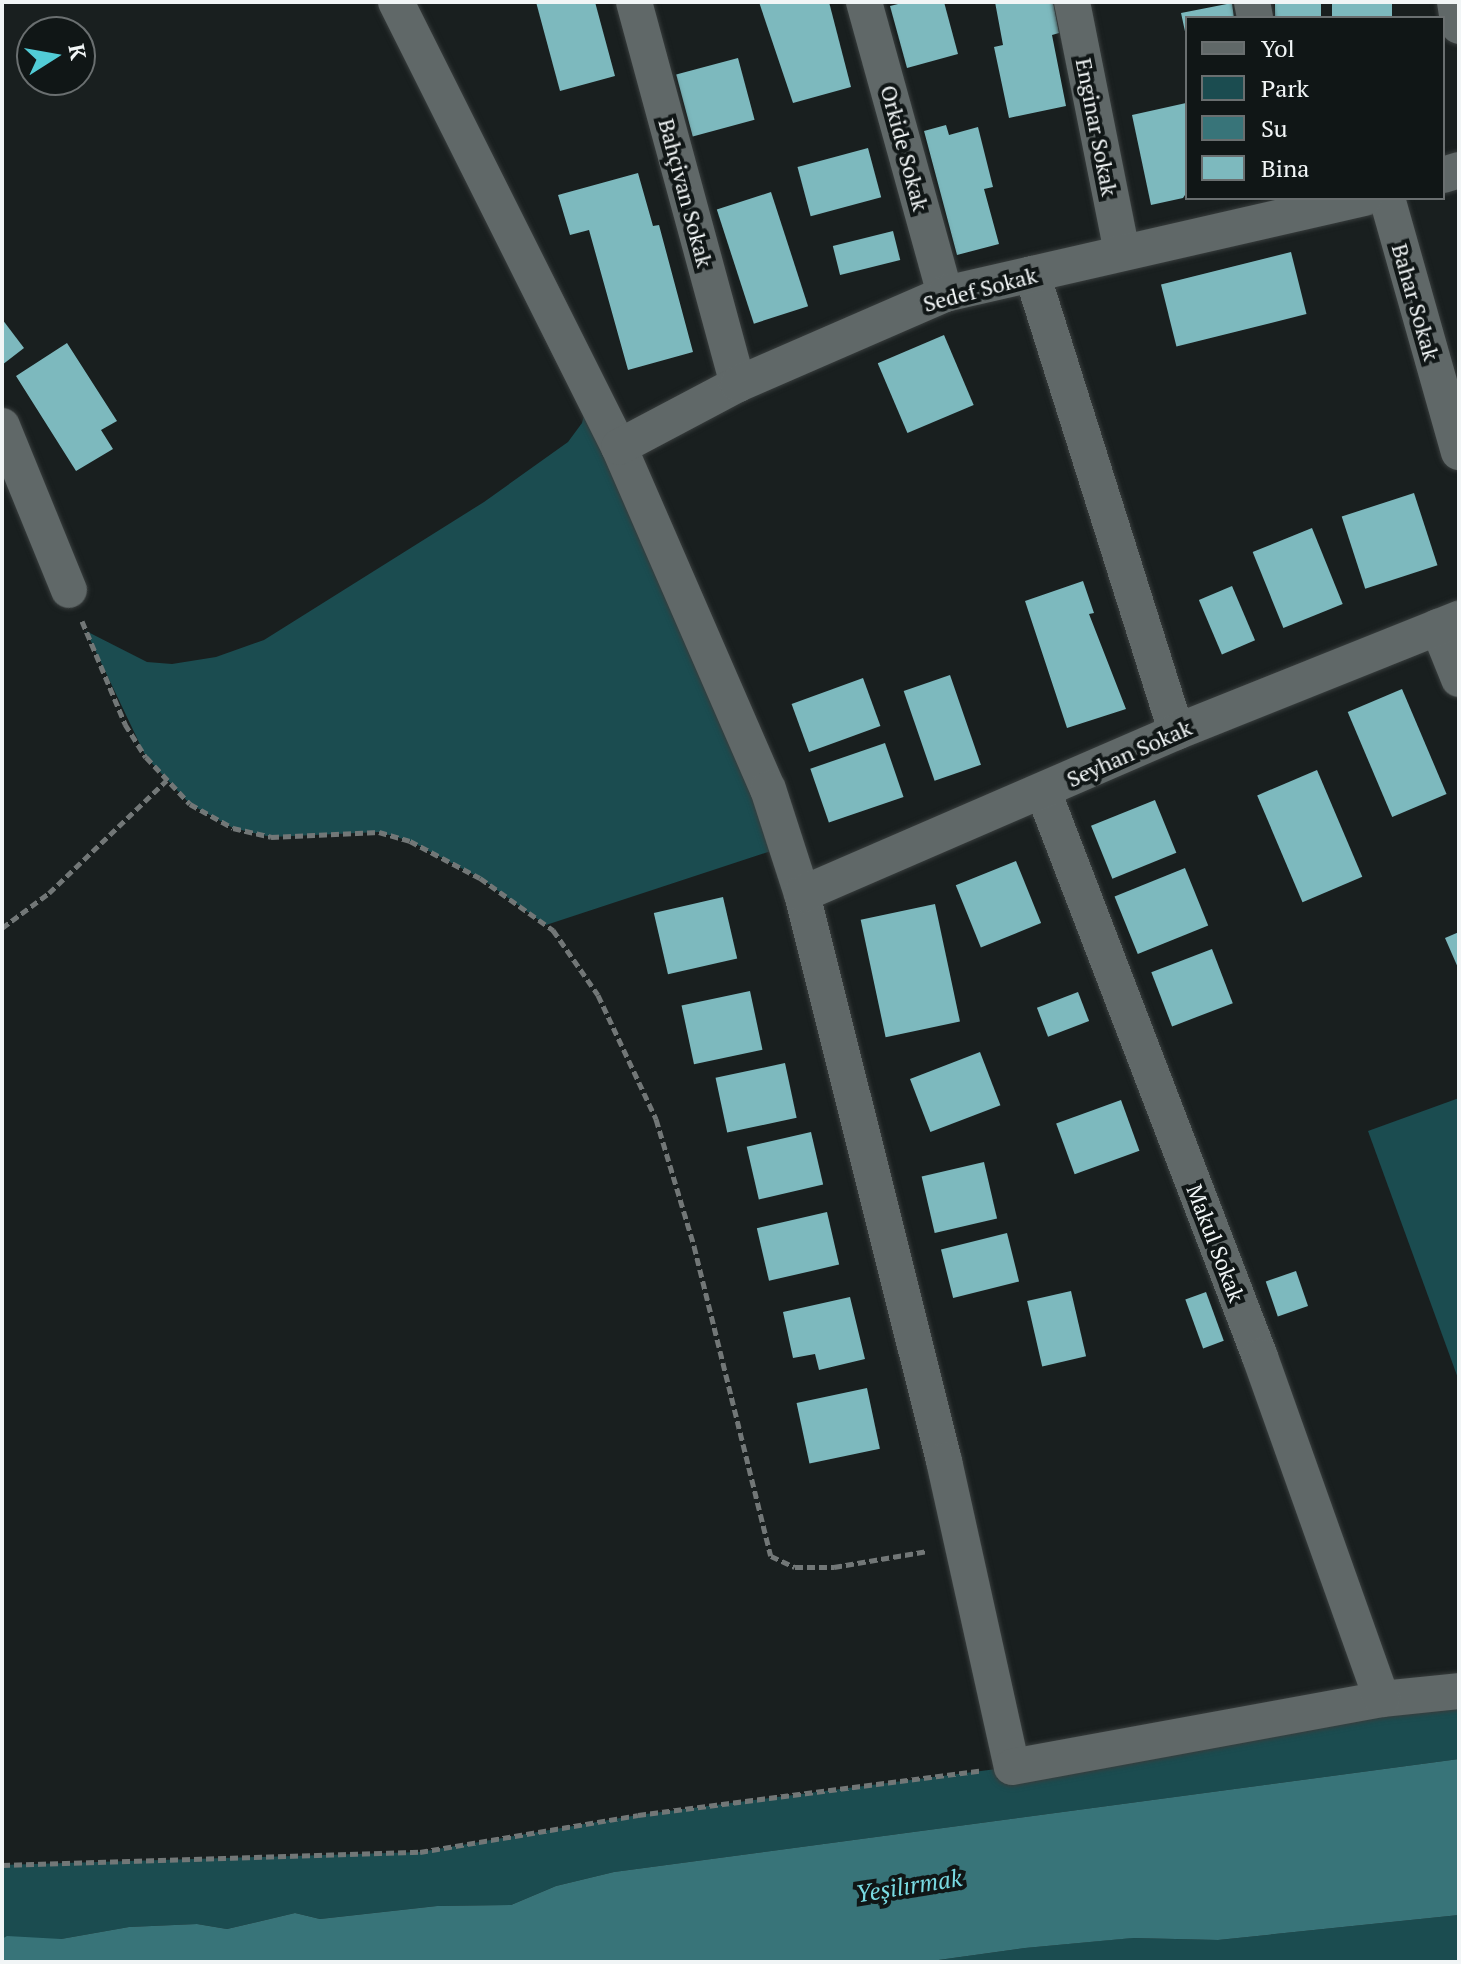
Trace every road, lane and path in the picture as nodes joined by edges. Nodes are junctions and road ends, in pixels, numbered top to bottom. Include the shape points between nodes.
1 (396, 2) edge
2 (634, 2) edge
3 (864, 2) edge
4 (1072, 2) edge
5 (1455, 2) edge
6 (1459, 26) edge
7 (1346, 200) edge
8 (1388, 200) edge
9 (1291, 206) edge
10 (1122, 252) junction
11 (1032, 274) junction
12 (945, 294) junction
13 (738, 384) junction
14 (2, 426) edge
15 (619, 447) junction
16 (1459, 452) edge
17 (69, 590) joint
18 (1449, 623) edge
19 (1459, 679) edge
20 (1176, 732) junction
21 (167, 780) junction
22 (1043, 791) junction
23 (802, 894) junction
24 (2, 928) edge
25 (965, 1544) junction
26 (1459, 1691) edge
27 (1382, 1699) junction
28 (1012, 1767) junction
29 (2, 1865) edge

1 - 15 street
2 - 13 street, Bahçivan Sokak
3 - 12 street, Orkide Sokak
4 - 10 street, Enginar Sokak
5 - 6 street
7 - 9 street, Sedef Sokak
8 - 16 street, Bahar Sokak
9 - 10 street, Sedef Sokak
10 - 11 street, Sedef Sokak
11 - 12 street, Sedef Sokak
11 - 20 street
12 - 13 street, Sedef Sokak
13 - 15 street, Sedef Sokak
14 - 17 street
15 - 23 street via 768,789
17 - 21 path via 125,724
18 - 19 street
18 - 20 street, Seyhan Sokak
20 - 22 street, Seyhan Sokak
21 - 24 path via 49,893
21 - 25 path via 190,804 233,828 271,837 379,832 410,841 480,878 553,930 598,995 656,1119 694,1246 771,1556 795,1567 834,1567
22 - 23 street, Seyhan Sokak
22 - 27 street, Makul Sokak via 1260,1357
23 - 25 street
25 - 28 street
26 - 27 street
27 - 28 street
28 - 29 path via 638,1815 420,1852

